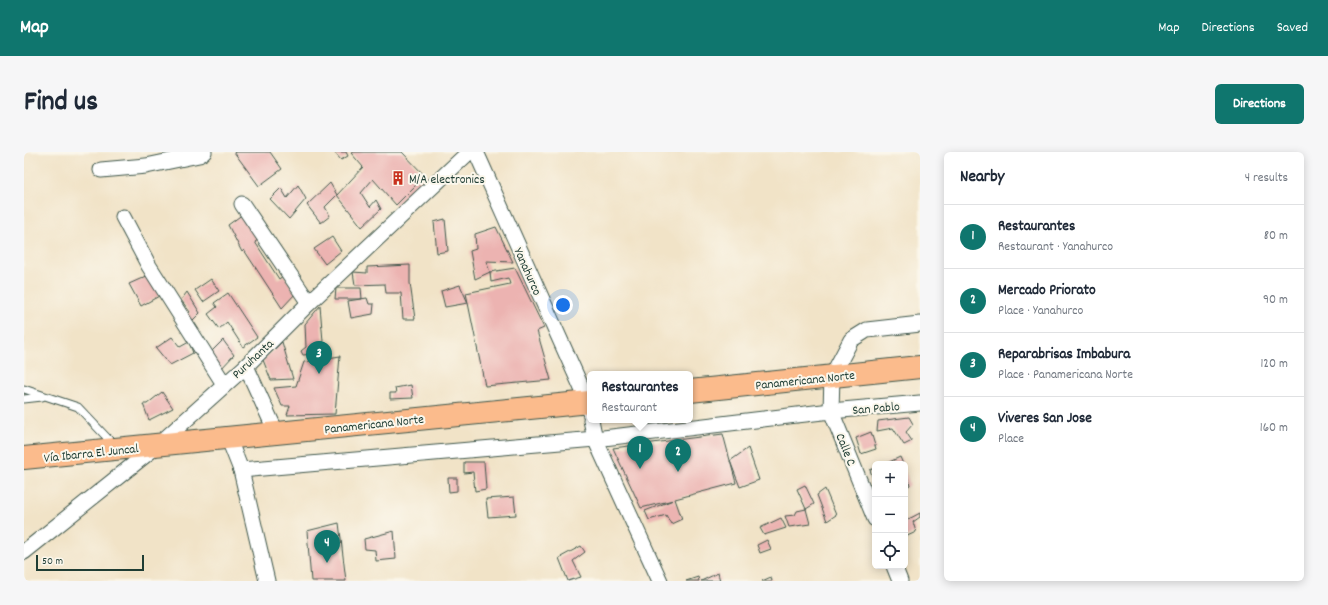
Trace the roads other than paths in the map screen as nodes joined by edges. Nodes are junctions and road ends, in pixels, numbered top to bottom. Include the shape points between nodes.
1 (204, 152) edge
2 (469, 152) edge
3 (476, 152) edge
4 (101, 170) dead end
5 (242, 204) dead end
6 (123, 217) dead end
7 (309, 303) junction
8 (920, 324) edge
9 (246, 366) junction
10 (920, 367) edge
11 (832, 376) junction
12 (224, 384) junction
13 (24, 389) edge
14 (693, 391) edge
15 (44, 396) junction
16 (24, 399) edge
17 (587, 402) edge
18 (920, 403) edge
19 (587, 409) edge
20 (831, 410) junction
21 (592, 423) edge
22 (276, 432) junction
23 (228, 437) junction
24 (595, 440) junction
25 (158, 445) junction
26 (118, 449) junction
27 (24, 458) edge
28 (241, 470) junction
29 (872, 512) edge
30 (24, 552) edge
31 (895, 569) edge
32 (267, 581) edge
33 (660, 581) edge
34 (900, 581) edge

1 - 4 street via 146,166
2 - 7 street, Puruhanta
3 - 17 street, Yanahurco
5 - 7 street
6 - 12 street via 149,266
7 - 9 street, Puruhanta
8 - 11 street via 867,330 851,340
9 - 12 street, Puruhanta
9 - 22 street
10 - 11 highway, Panamericana Norte
11 - 14 highway, Panamericana Norte
11 - 20 street, Calle C
12 - 25 street, Puruhanta
13 - 15 lane
15 - 16 lane
15 - 26 lane via 78,407
18 - 20 street, San Pablo
19 - 22 highway, Panamericana Norte
20 - 24 street, San Pablo
20 - 29 street, Calle C
21 - 24 street, Yanahurco
22 - 23 highway, Panamericana Norte
23 - 25 highway, Panamericana Norte
23 - 28 street
24 - 28 street, San Pablo
24 - 33 street, Yanahurco
25 - 26 highway, Vía Ibarra El Juncal
25 - 30 street, Puruhanta
26 - 27 highway, Vía Ibarra El Juncal
28 - 32 street
31 - 34 street

